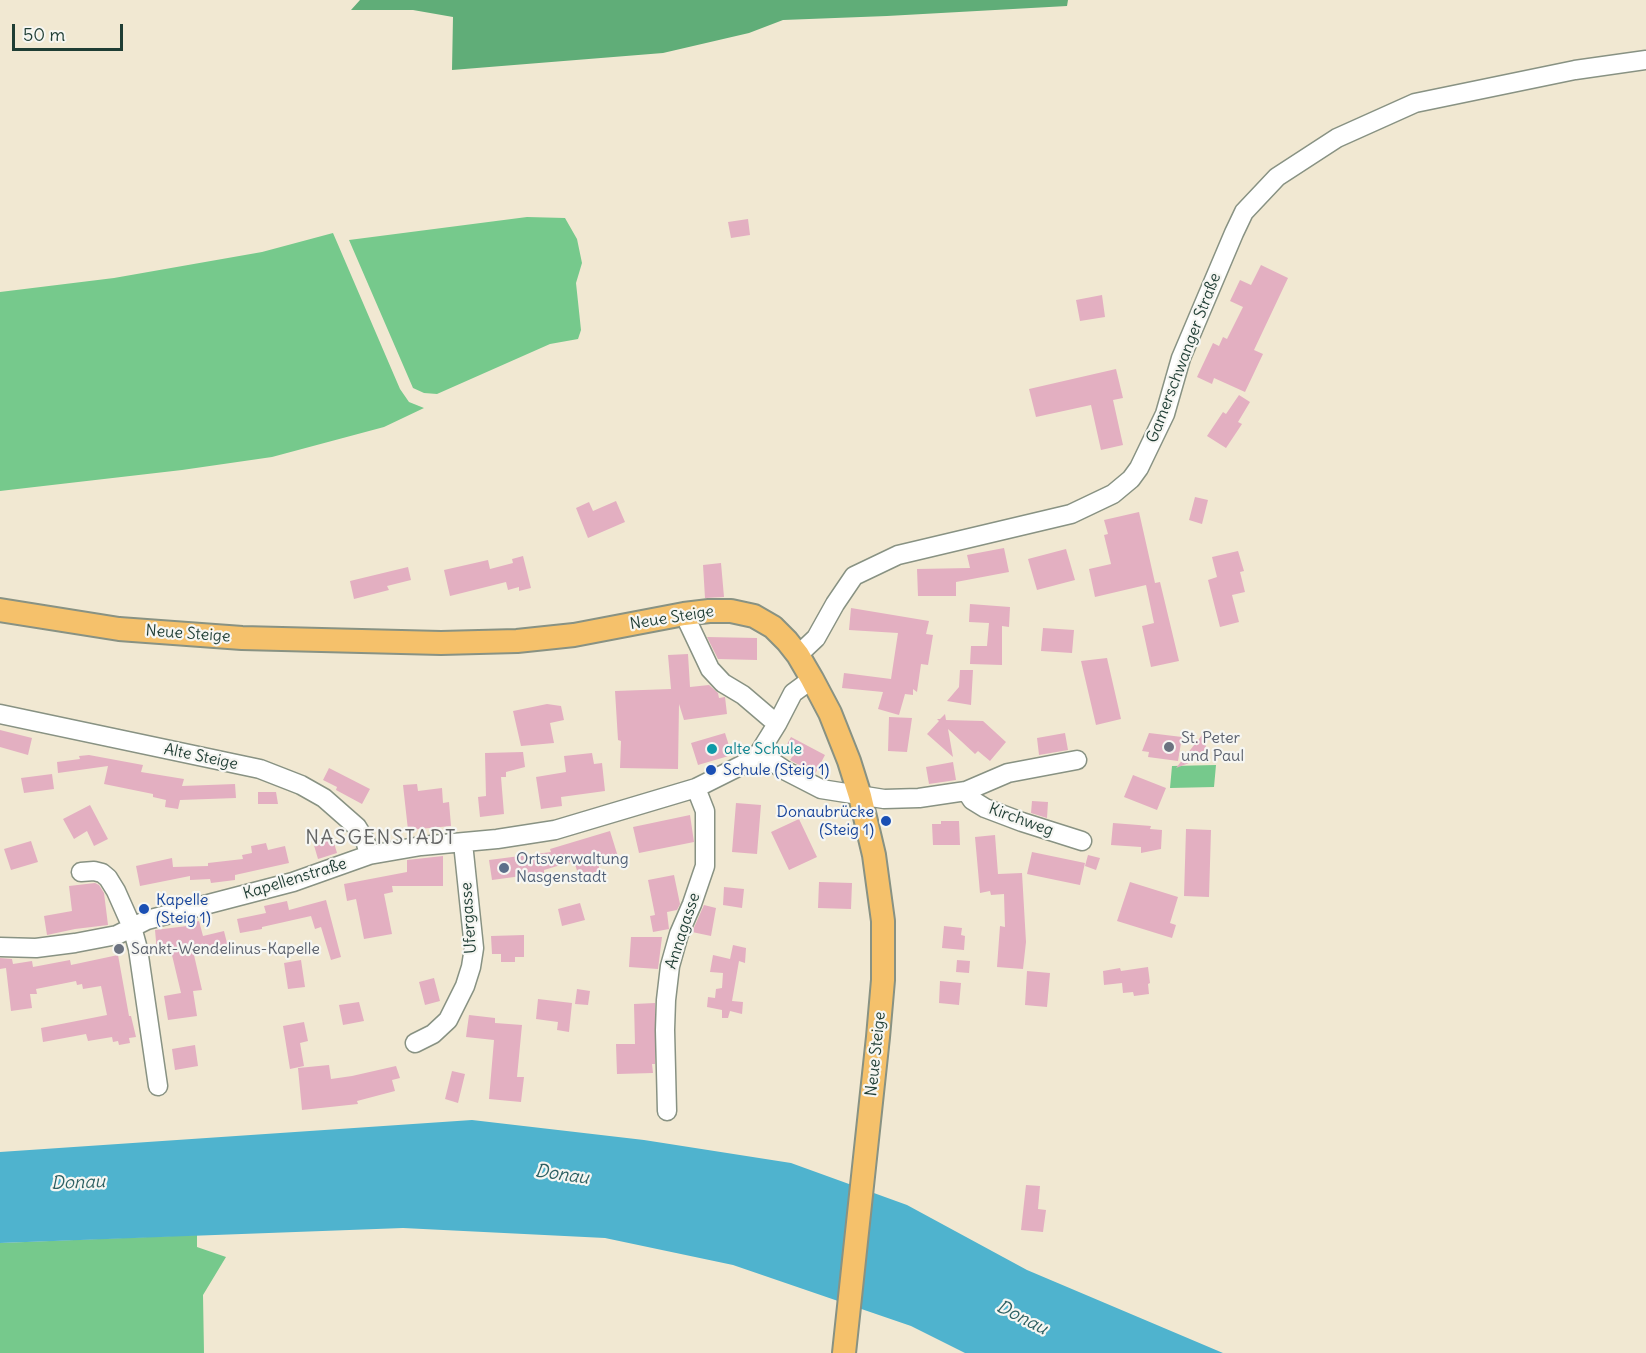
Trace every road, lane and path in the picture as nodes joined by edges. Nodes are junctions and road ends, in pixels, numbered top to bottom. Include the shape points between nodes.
1 (1646, 60) edge
2 (0, 610) edge
3 (684, 614) junction
4 (798, 655) junction
5 (812, 679) junction
6 (0, 714) edge
7 (777, 724) junction
8 (759, 753) junction
9 (1077, 760) dead end
10 (696, 788) junction
11 (966, 791) junction
12 (860, 796) junction
13 (1082, 841) dead end
14 (463, 843) junction
15 (369, 855) junction
16 (81, 872) dead end
17 (132, 927) junction
18 (0, 947) edge
19 (415, 1043) dead end
20 (158, 1086) dead end
21 (667, 1111) dead end
22 (844, 1352) edge

1 - 4 street, Gamerschwanger Straße via 1575,70 1415,103 1337,138 1277,177 1244,212 1181,358 1166,414 1131,479 1113,494 1071,514 898,555 855,576 816,638
2 - 3 main road, Neue Steige via 119,629 242,638 441,644 574,635
3 - 4 main road, Neue Steige via 731,611 754,616 773,627
3 - 7 street via 710,669
4 - 5 main road, Neue Steige
5 - 7 street, Kapellenstraße via 794,693
5 - 12 main road, Neue Steige via 830,713
6 - 15 street, Alte Steige via 260,770 301,785 324,798 357,827
7 - 8 street, Kapellenstraße
8 - 10 street, Kapellenstraße
8 - 12 street via 821,789
9 - 11 street, Kirchweg via 1008,773
10 - 14 street, Kapellenstraße via 555,830
10 - 21 street, Annagasse via 705,811 705,866 670,966 666,1000
11 - 12 street, Kirchweg via 919,798
11 - 13 street, Kirchweg via 985,808
12 - 22 main road, Neue Steige via 874,855 883,921 883,980
14 - 15 street, Kapellenstraße
14 - 19 street, Ufergasse via 474,948 471,967 448,1020
15 - 17 street, Kapellenstraße via 292,882
16 - 17 street via 94,871 108,878
17 - 18 street, Kapellenstraße via 75,943
17 - 20 street

